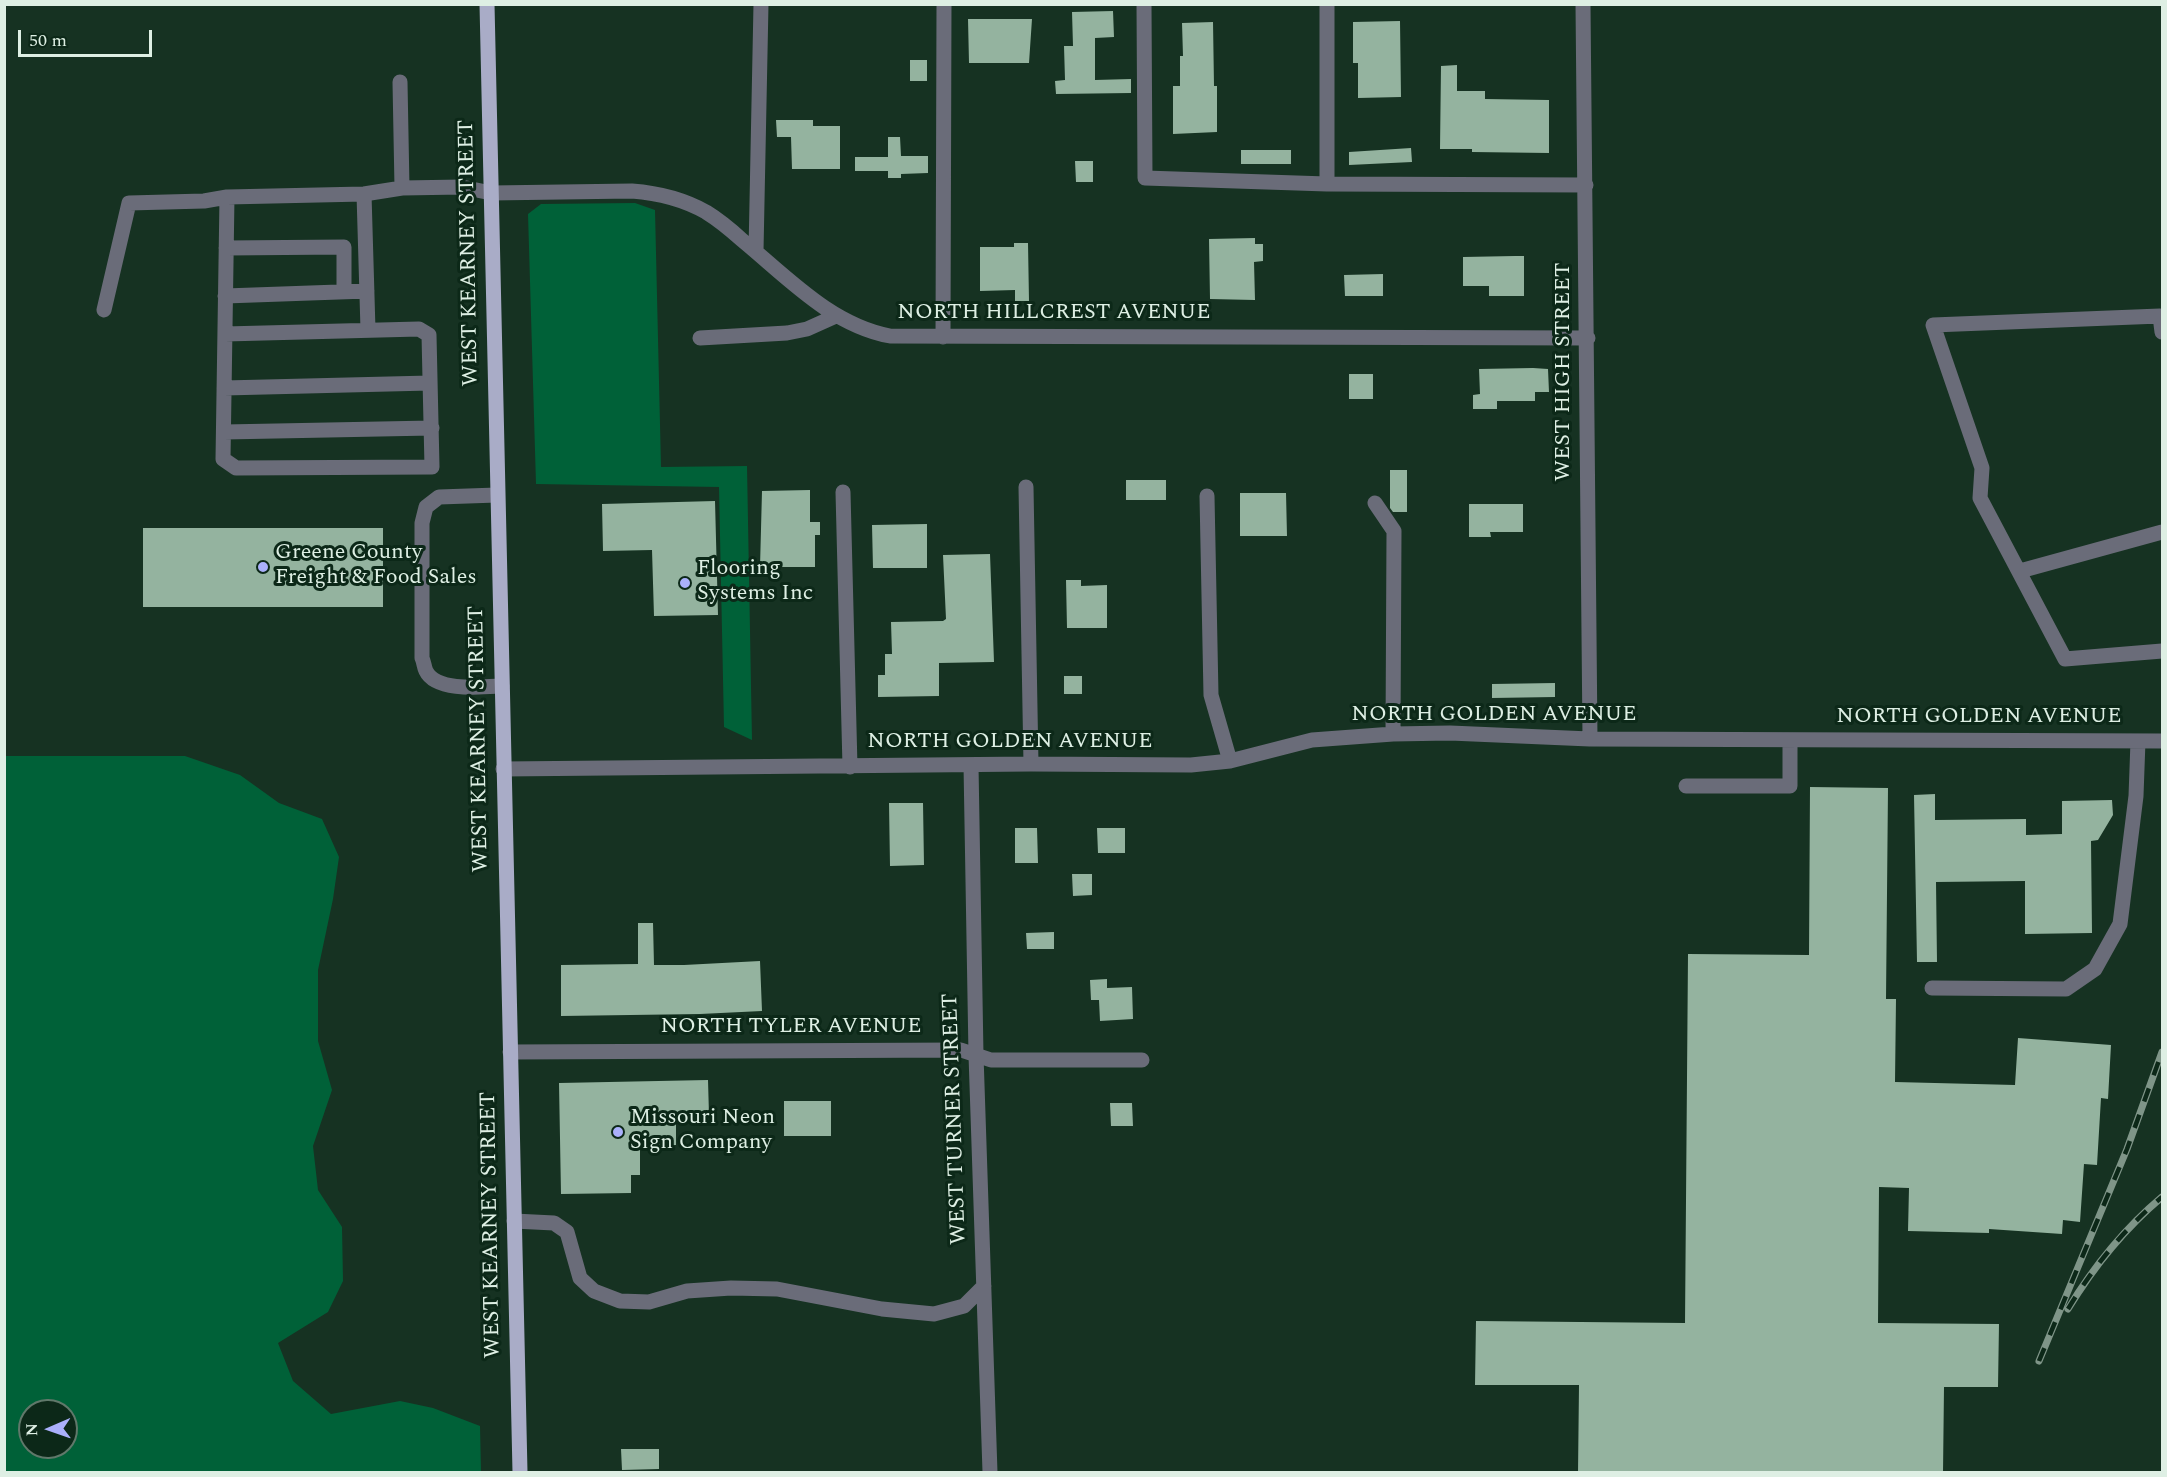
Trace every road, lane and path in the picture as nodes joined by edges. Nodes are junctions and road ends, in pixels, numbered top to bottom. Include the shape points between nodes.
1 (487, 4) edge
2 (761, 4) edge
3 (944, 4) edge
4 (1144, 4) edge
5 (1327, 4) edge
6 (1584, 4) edge
7 (400, 82) dead end
8 (1327, 184) junction
9 (1586, 185) junction
10 (402, 188) junction
11 (490, 193) junction
12 (364, 194) junction
13 (227, 197) junction
14 (226, 248) junction
15 (756, 251) junction
16 (367, 291) junction
17 (344, 292) junction
18 (225, 296) junction
19 (104, 310) dead end
20 (836, 316) junction
21 (368, 330) junction
22 (2163, 332) edge
23 (225, 334) junction
24 (943, 337) junction
25 (700, 338) dead end
26 (1588, 338) junction
27 (430, 383) junction
28 (224, 388) junction
29 (432, 428) junction
30 (224, 432) junction
31 (1026, 487) dead end
32 (843, 492) dead end
33 (497, 495) junction
34 (1207, 496) dead end
35 (1375, 503) dead end
36 (2163, 532) edge
37 (2020, 571) junction
38 (2163, 651) edge
39 (502, 686) junction
40 (1394, 734) junction
41 (1590, 739) junction
42 (1790, 740) junction
43 (2138, 741) junction
44 (2163, 741) edge
45 (1230, 761) junction
46 (1031, 764) junction
47 (971, 765) junction
48 (850, 766) junction
49 (503, 769) junction
50 (1686, 786) dead end
51 (1932, 988) dead end
52 (510, 1052) junction
53 (976, 1055) junction
54 (1143, 1060) dead end
55 (514, 1221) junction
56 (984, 1286) junction
57 (520, 1473) edge
58 (990, 1473) edge

1 - 11 main road, WEST KEARNEY STREET
2 - 15 street
3 - 24 street
4 - 8 street via 1145,178
5 - 8 street
6 - 9 street, WEST HIGH STREET
7 - 10 street
8 - 9 street
9 - 26 street, WEST HIGH STREET
10 - 11 street, NORTH HILLCREST AVENUE via 462,187
10 - 12 street, NORTH HILLCREST AVENUE
11 - 15 street, NORTH HILLCREST AVENUE via 632,191 664,196 707,213
11 - 33 main road, WEST KEARNEY STREET
12 - 13 street, NORTH HILLCREST AVENUE
12 - 16 street
13 - 14 street
13 - 19 street, NORTH HILLCREST AVENUE via 129,203
14 - 17 street via 344,247
14 - 18 street
15 - 20 street, NORTH HILLCREST AVENUE
16 - 17 street
16 - 21 street
17 - 18 street
18 - 23 street
20 - 24 street, NORTH HILLCREST AVENUE via 876,333
20 - 25 street via 787,333
21 - 23 street
21 - 27 street via 419,329 429,335
22 - 37 street via 2160,316 1933,325 1982,468 1980,498
23 - 28 street
24 - 26 street, NORTH HILLCREST AVENUE
26 - 41 street, WEST HIGH STREET
27 - 28 street
27 - 29 street
28 - 30 street
29 - 30 street
29 - 30 street via 432,467 236,468 223,459
31 - 46 street
32 - 48 street
33 - 39 main road, WEST KEARNEY STREET
33 - 39 street via 439,497 426,507 422,524 422,658 426,673 445,685
34 - 45 street via 1211,695
35 - 40 street via 1394,531
36 - 37 street
37 - 38 street via 2065,659
39 - 49 main road, WEST KEARNEY STREET
40 - 41 street, NORTH GOLDEN AVENUE
40 - 45 street, NORTH GOLDEN AVENUE via 1312,740
41 - 42 street, NORTH GOLDEN AVENUE
42 - 43 street, NORTH GOLDEN AVENUE
42 - 50 street via 1790,786
43 - 44 street, NORTH GOLDEN AVENUE
43 - 51 street via 2136,796 2120,924 2095,969 2066,989
45 - 46 street, NORTH GOLDEN AVENUE via 1191,765
46 - 47 street, NORTH GOLDEN AVENUE
47 - 48 street, NORTH GOLDEN AVENUE
47 - 53 street, WEST TURNER STREET
48 - 49 street, NORTH GOLDEN AVENUE
49 - 52 main road, WEST KEARNEY STREET
52 - 53 street, NORTH TYLER AVENUE via 962,1050
52 - 55 main road, WEST KEARNEY STREET
53 - 54 street, NORTH TYLER AVENUE via 991,1060
53 - 56 street, WEST TURNER STREET
55 - 56 street via 554,1223 567,1232 580,1278 594,1291 621,1301 649,1302 687,1291 777,1289 882,1309 934,1314 964,1306
55 - 57 main road, WEST KEARNEY STREET
56 - 58 street, WEST TURNER STREET

